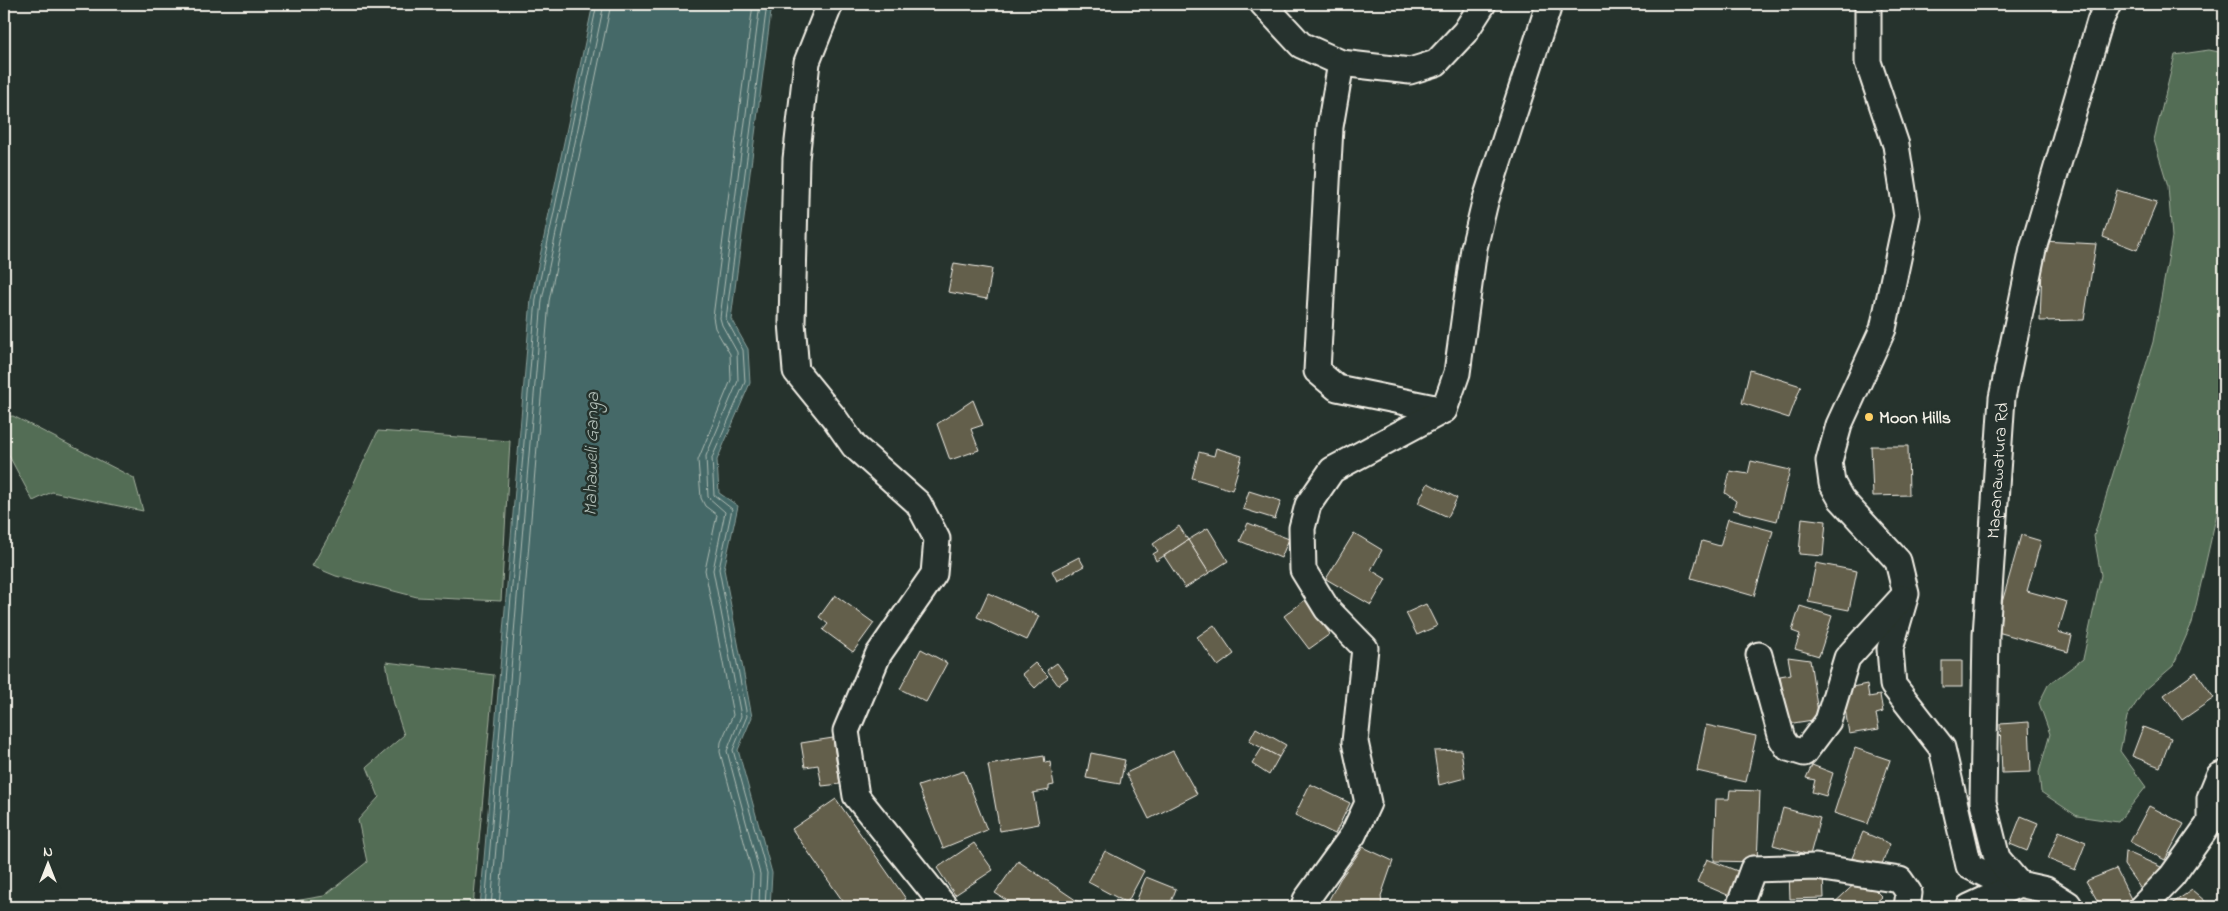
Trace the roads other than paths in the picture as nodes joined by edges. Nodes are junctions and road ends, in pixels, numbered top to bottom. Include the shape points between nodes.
1 (830, 4) edge
2 (1263, 4) edge
3 (1483, 4) edge
4 (1547, 4) edge
5 (1868, 4) edge
6 (2108, 4) edge
7 (1341, 63) junction
8 (1444, 410) junction
9 (1906, 594) junction
10 (1759, 655) dead end
11 (2224, 774) edge
12 (2217, 812) edge
13 (2019, 884) junction
14 (945, 907) edge
15 (1304, 907) edge
16 (1739, 907) edge
17 (1907, 907) edge
18 (1969, 907) edge
19 (2070, 907) edge
20 (2142, 907) edge

1 - 14 street via 807,62 796,159 792,322 796,371 854,446 918,503 937,539 934,574 878,655 846,731 856,796
2 - 7 street via 1301,45
3 - 7 street via 1465,32 1436,63 1410,71
4 - 8 street via 1474,248 1457,372
5 - 9 street via 1868,62 1896,145 1907,216 1883,329 1838,425 1829,461 1832,483 1841,499 1898,561
6 - 13 street, Mapanawatura Rd via 2100,21 2033,249 2002,398 1986,635 1982,802 1997,858
7 - 8 street via 1330,127 1317,371 1337,388
8 - 15 street via 1332,470 1308,505 1302,528 1303,570 1327,609 1366,648 1354,742 1368,803 1353,835
9 - 10 street via 1847,658 1828,721 1804,753 1788,748 1782,739
9 - 13 street via 1890,649 1893,685 1942,748 1968,866 1993,878
11 - 12 street via 2219,776 2210,798
12 - 20 street via 2172,876
13 - 18 street
13 - 19 street via 2046,890
16 - 17 street via 1753,869 1816,867 1900,880 1909,893

